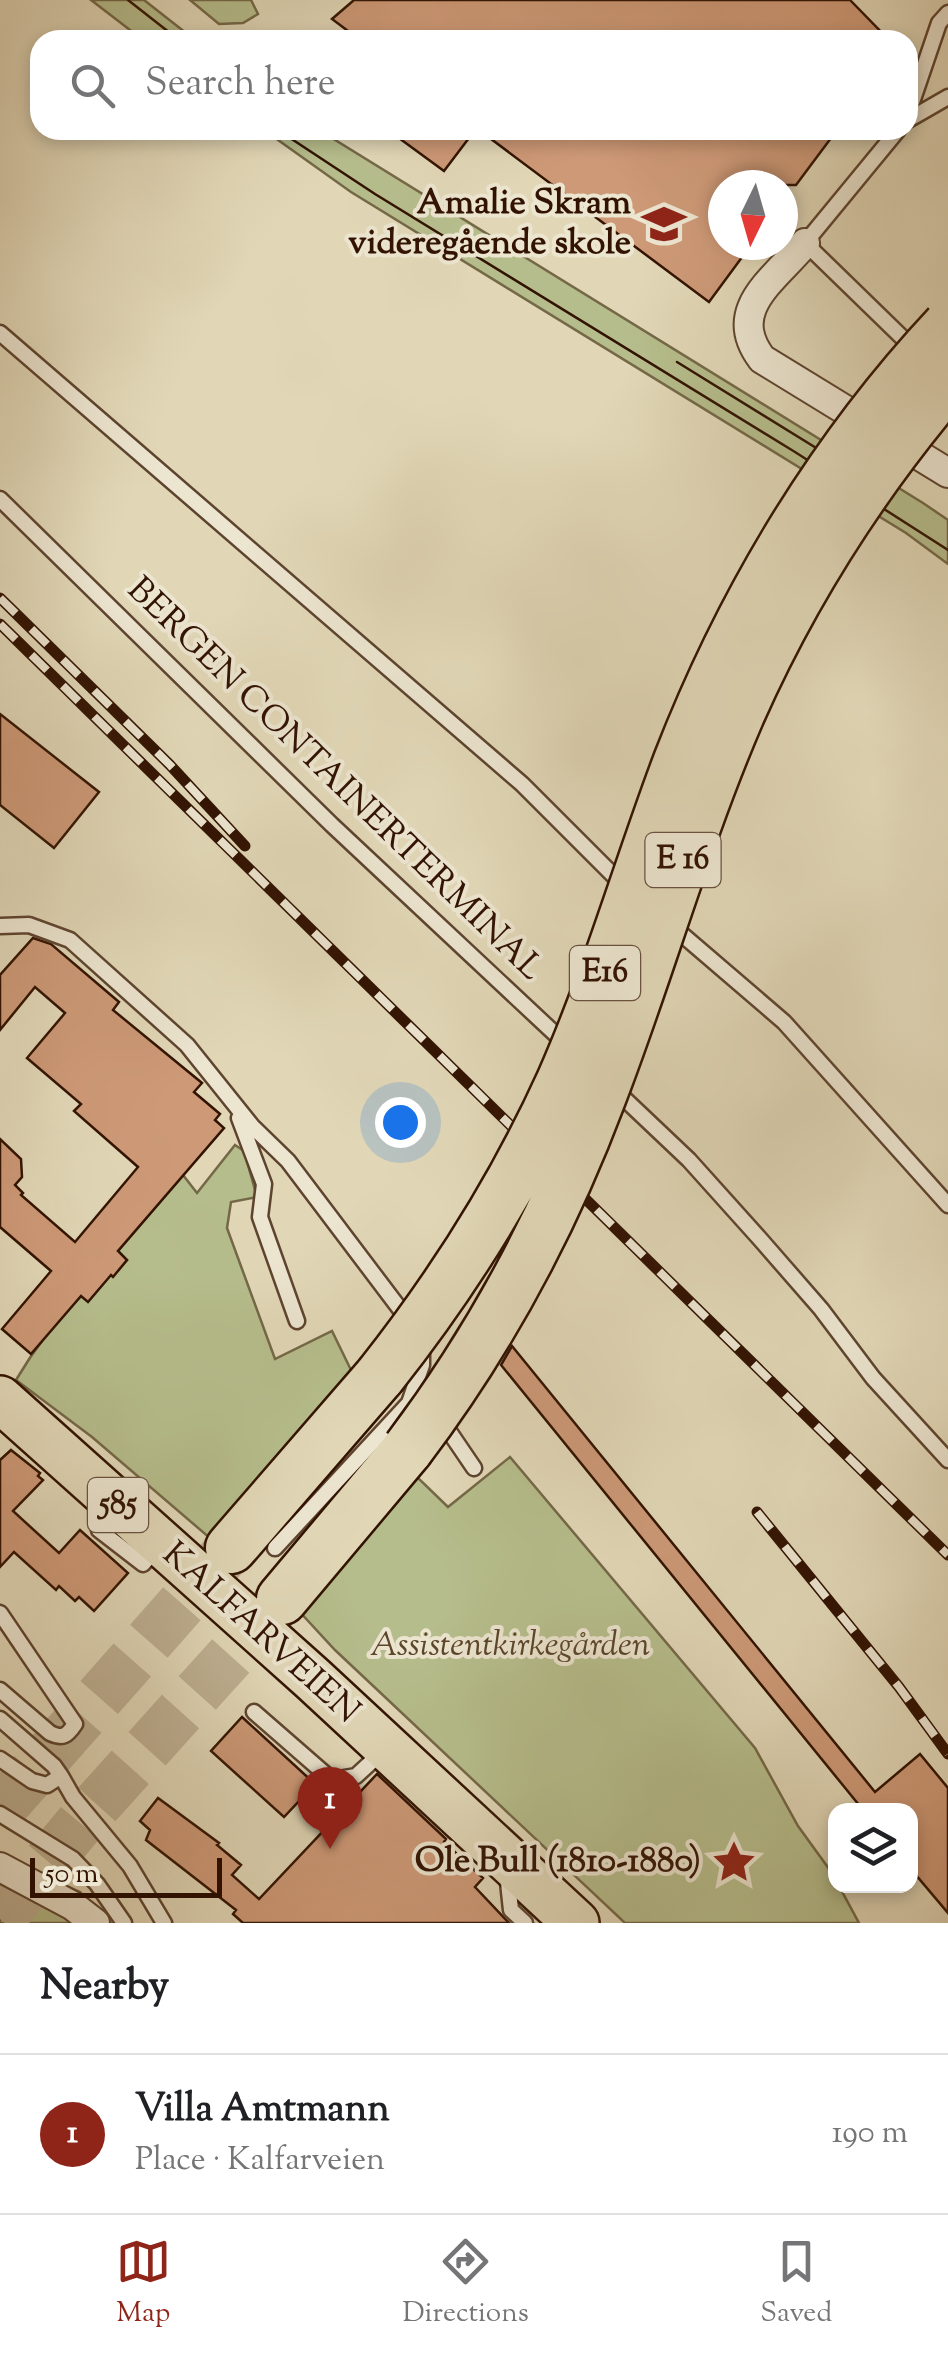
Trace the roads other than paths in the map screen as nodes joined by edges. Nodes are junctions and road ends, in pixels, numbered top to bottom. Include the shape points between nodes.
1 (936, 0) edge
2 (948, 11) edge
3 (918, 88) edge
4 (948, 97) edge
5 (918, 112) edge
6 (890, 140) edge
7 (805, 243) junction
8 (948, 326) edge
9 (0, 333) edge
10 (948, 385) edge
11 (948, 473) edge
12 (0, 498) edge
13 (0, 926) edge
14 (230, 1098) junction
15 (948, 1204) edge
16 (297, 1321) dead end
17 (398, 1380) junction
18 (0, 1398) edge
19 (948, 1460) edge
20 (474, 1468) dead end
21 (99, 1530) dead end
22 (161, 1544) junction
23 (253, 1548) tunnel mouth
24 (282, 1599) tunnel mouth
25 (0, 1613) edge
26 (0, 1690) edge
27 (254, 1712) dead end
28 (0, 1718) edge
29 (386, 1749) junction
30 (0, 1759) edge
31 (61, 1776) junction
32 (0, 1814) edge
33 (505, 1858) junction
34 (0, 1867) edge
35 (95, 1923) edge
36 (124, 1923) edge
37 (164, 1923) edge
38 (525, 1923) edge
39 (576, 1923) edge

1 - 2 lane
2 - 3 lane
4 - 5 lane
6 - 7 lane
7 - 10 lane
7 - 11 street via 750,308 750,344 762,359
8 - 17 highway, E16, bridge via 883,400 783,546 728,650 535,1138
9 - 15 lane via 771,1010
10 - 24 highway, E 16, bridge via 876,473 781,626 712,780 601,1098 555,1206 485,1337 408,1448
12 - 19 lane, BERGEN CONTAINERTERMINAL via 332,826 688,1160
13 - 14 lane via 29,925 70,940 188,1046
14 - 16 lane via 264,1184 260,1217
14 - 17 lane via 288,1161 422,1340 422,1365
17 - 20 lane
17 - 23 highway
18 - 22 main road, KALFARVEIEN / 585
21 - 22 lane via 143,1564
22 - 29 main road, KALFARVEIEN / 585
25 - 26 lane via 75,1724 68,1734 50,1734
27 - 29 lane, KALFARVEIEN via 332,1780 356,1776
28 - 31 lane
29 - 33 main road, KALFARVEIEN / 585
30 - 31 lane via 32,1781 47,1785
31 - 37 lane
32 - 36 lane via 74,1859
33 - 38 lane via 511,1910
33 - 39 main road, KALFARVEIEN / 585
34 - 35 street

